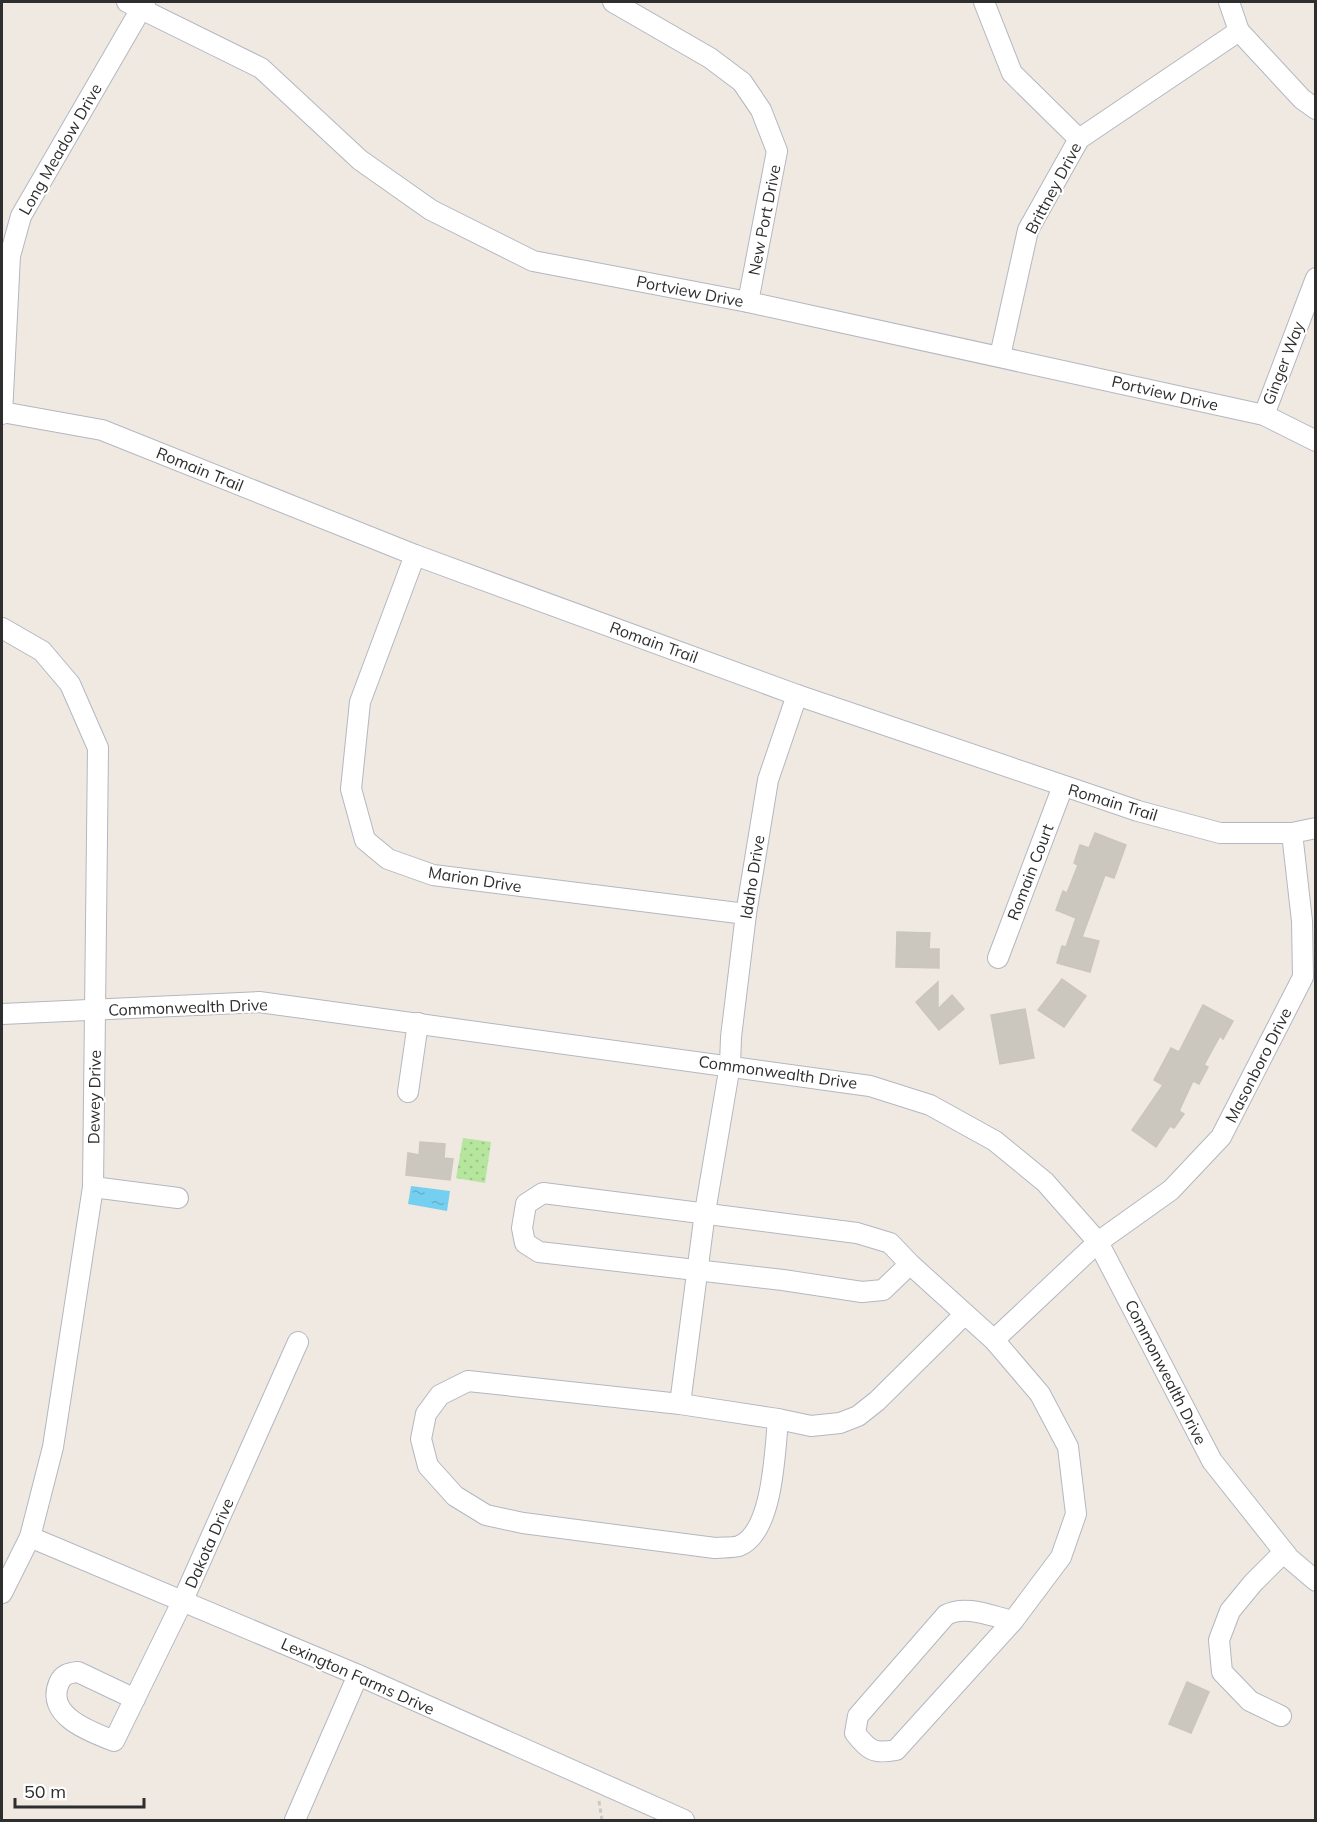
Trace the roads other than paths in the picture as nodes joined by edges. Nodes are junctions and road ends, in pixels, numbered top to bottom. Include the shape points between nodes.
1 (613, 2) edge
2 (984, 2) edge
3 (1229, 2) edge
4 (137, 4) edge
5 (1239, 31) junction
6 (1316, 109) edge
7 (1078, 139) junction
8 (1316, 278) edge
9 (748, 302) junction
10 (1000, 356) junction
11 (2, 413) edge
12 (1263, 415) junction
13 (1316, 441) edge
14 (415, 555) junction
15 (2, 628) edge
16 (797, 695) junction
17 (1063, 786) junction
18 (1316, 828) edge
19 (1292, 833) junction
20 (746, 915) junction
21 (998, 958) dead end
22 (94, 1011) junction
23 (2, 1014) edge
24 (418, 1023) junction
25 (730, 1065) junction
26 (408, 1092) dead end
27 (93, 1187) junction
28 (178, 1198) dead end
29 (705, 1212) junction
30 (1098, 1242) junction
31 (910, 1264) junction
32 (698, 1270) junction
33 (965, 1314) junction
34 (994, 1340) junction
35 (298, 1342) dead end
36 (680, 1404) junction
37 (778, 1419) junction
38 (30, 1537) junction
39 (1284, 1552) junction
40 (1316, 1581) edge
41 (2, 1593) edge
42 (183, 1600) junction
43 (1013, 1621) junction
44 (358, 1675) junction
45 (135, 1699) junction
46 (1281, 1716) dead end
47 (296, 1821) edge
48 (684, 1821) edge

1 - 9 street, New Port Drive via 710,58 742,82 761,110 777,151
2 - 7 street via 1012,73
3 - 5 street
4 - 9 street, Portview Drive via 261,68 378,173 431,210 533,261
4 - 11 street, Long Meadow Drive via 21,216 10,256
5 - 6 street
5 - 7 street, Brittney Drive
7 - 10 street, Brittney Drive via 1028,230
8 - 12 street, Ginger Way
9 - 10 street, Portview Drive
10 - 12 street, Portview Drive
11 - 14 street, Romain Trail via 102,430
12 - 13 street, Portview Drive
14 - 16 street, Romain Trail
14 - 20 street, Marion Drive via 360,702 351,789 365,840 388,859 433,875
15 - 22 street, Dewey Drive via 42,651 70,684 98,748
16 - 17 street, Romain Trail
16 - 20 street, Idaho Drive via 768,780
17 - 19 street, Romain Trail via 1138,812 1220,833
17 - 21 street, Romain Court
18 - 19 street, Romain Trail
19 - 30 street, Masonboro Drive via 1302,921 1303,977 1221,1137 1171,1190
20 - 25 street, Idaho Drive
22 - 23 street, Commonwealth Drive
22 - 24 street, Commonwealth Drive via 259,1002
22 - 27 street, Dewey Drive
24 - 25 street, Commonwealth Drive
24 - 26 street
25 - 29 street, Idaho Drive
25 - 30 street, Commonwealth Drive via 870,1086 930,1105 996,1141 1046,1182
27 - 28 street
27 - 38 street, Dewey Drive via 53,1447
29 - 31 street via 857,1233 890,1243
29 - 32 street, Idaho Drive
29 - 32 street via 543,1193 526,1204 522,1228 525,1243 540,1252
30 - 34 street, Masonboro Drive
30 - 39 street, Commonwealth Drive via 1212,1461
31 - 32 street via 883,1290 862,1292
31 - 33 street
32 - 36 street, Idaho Drive
33 - 34 street
33 - 37 street via 858,1416 840,1423 811,1426
34 - 43 street via 1040,1394 1068,1447 1076,1514 1061,1557
35 - 42 street, Dakota Drive
36 - 37 street
36 - 37 street via 468,1381 440,1395 426,1414 421,1439 428,1466 455,1496 486,1515 715,1548 740,1546 758,1529 771,1489
38 - 41 street, Dewey Drive
38 - 42 street, Lexington Farms Drive
39 - 40 street, Commonwealth Drive
39 - 46 street via 1230,1611 1219,1640 1222,1672 1250,1701
42 - 44 street, Lexington Farms Drive
42 - 45 street, Dakota Drive
43 - 43 street via 896,1750 879,1753 864,1745 855,1733 858,1716 946,1616 954,1611 968,1611
44 - 47 street
44 - 48 street, Lexington Farms Drive
45 - 45 street, Dakota Drive via 114,1741 85,1729 61,1710 56,1697 62,1678 78,1672

